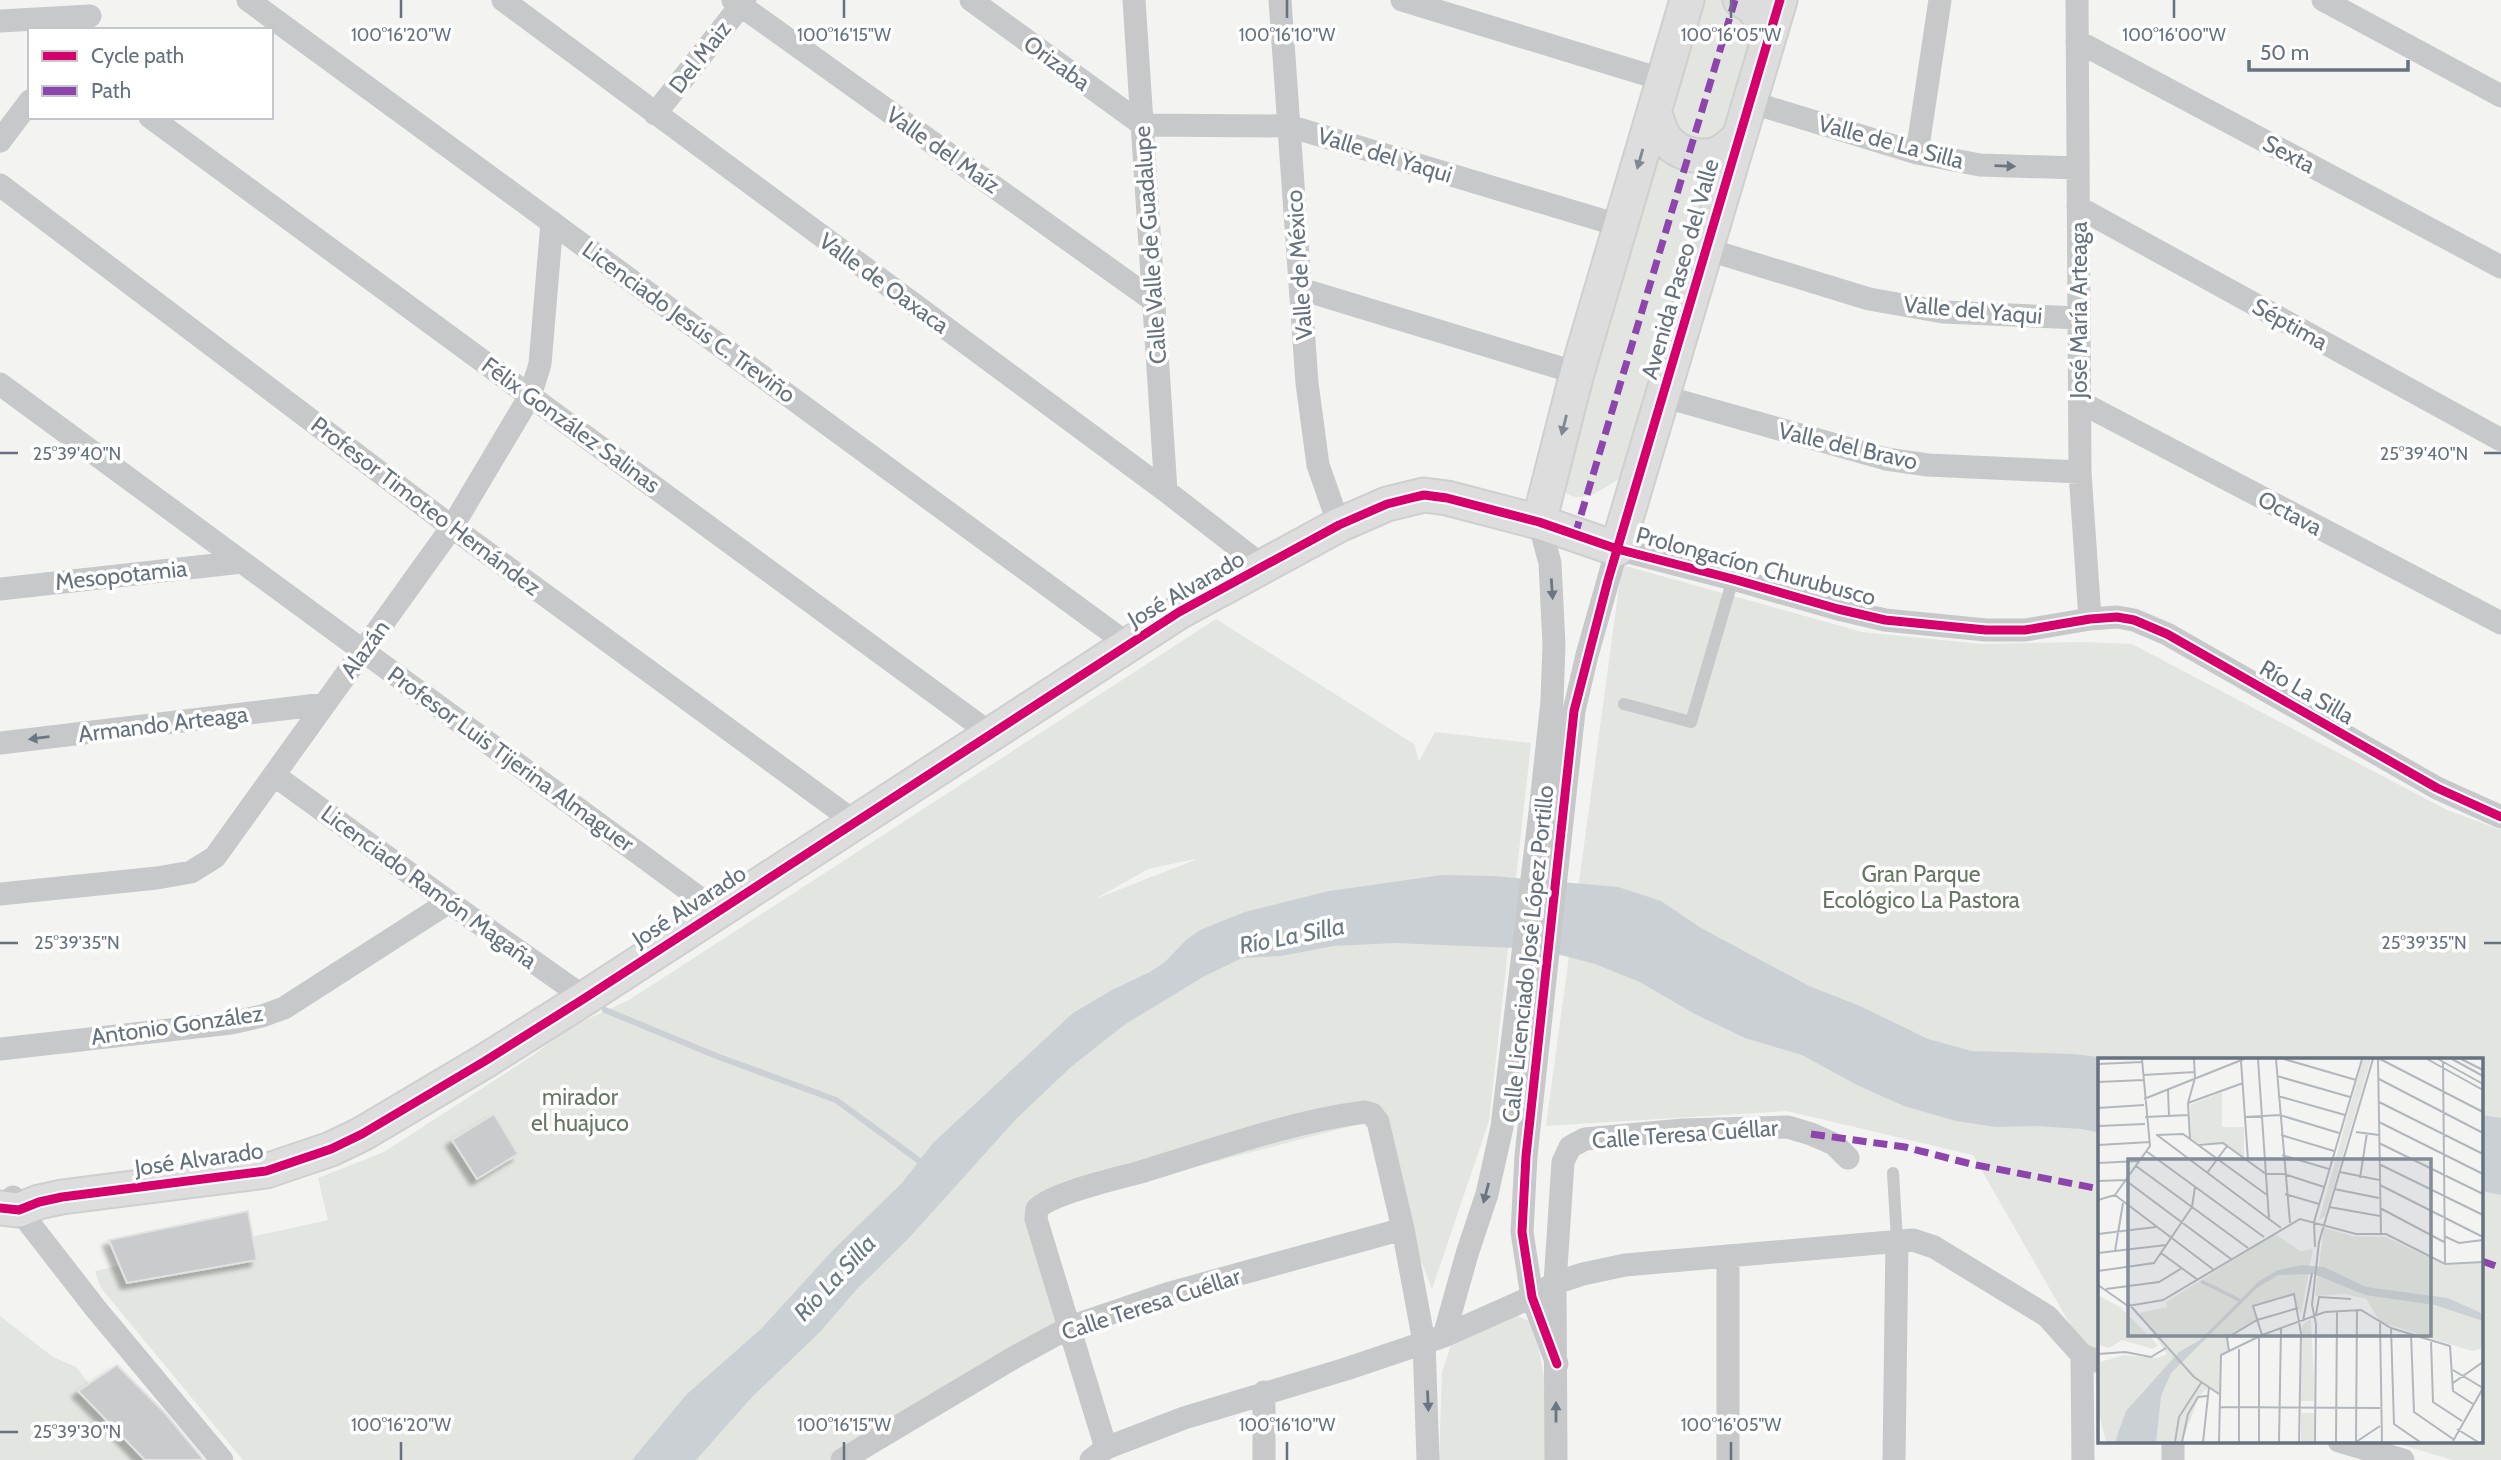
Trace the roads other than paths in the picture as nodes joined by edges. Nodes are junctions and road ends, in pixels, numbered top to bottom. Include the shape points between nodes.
1 (248, 0) edge
2 (503, 0) edge
3 (971, 0) edge
4 (1134, 0) edge
5 (1280, 0) edge
6 (1402, 0) edge
7 (1740, 0) edge
8 (1780, 0) edge
9 (1940, 0) edge
10 (2077, 0) edge
11 (2323, 0) edge
12 (739, 2) edge
13 (1691, 5) edge
14 (991, 7) edge
15 (91, 15) edge
16 (0, 21) edge
17 (1768, 40) junction
18 (2077, 41) junction
19 (1664, 80) junction
20 (2501, 96) edge
21 (1750, 102) junction
22 (28, 103) edge
23 (1654, 113) junction
24 (655, 114) junction
25 (153, 119) edge
26 (1143, 125) junction
27 (1289, 126) junction
28 (1739, 138) junction
29 (0, 141) edge
30 (1917, 153) junction
31 (2078, 168) junction
32 (0, 185) edge
33 (2078, 207) junction
34 (552, 222) junction
35 (1621, 226) junction
36 (1706, 249) junction
37 (2501, 267) edge
38 (1301, 289) junction
39 (1154, 301) junction
40 (2079, 318) junction
41 (1577, 373) junction
42 (0, 384) edge
43 (530, 396) junction
44 (1662, 396) junction
45 (2080, 402) junction
46 (2501, 440) edge
47 (2080, 472) junction
48 (1166, 491) junction
49 (1539, 522) junction
50 (1339, 525) junction
51 (452, 527) junction
52 (1618, 549) junction
53 (242, 562) junction
54 (1264, 566) junction
55 (1733, 579) junction
56 (0, 589) edge
57 (2090, 619) junction
58 (2501, 623) edge
59 (1129, 645) junction
60 (364, 651) junction
61 (325, 704) junction
62 (1624, 704) dead end
63 (991, 733) junction
64 (0, 743) edge
65 (274, 775) junction
66 (2501, 817) edge
67 (855, 822) junction
68 (0, 894) edge
69 (449, 902) junction
70 (717, 911) junction
71 (584, 998) junction
72 (0, 1049) edge
73 (1848, 1158) dead end
74 (1893, 1173) dead end
75 (14, 1202) edge
76 (1403, 1229) junction
77 (1897, 1240) junction
78 (1728, 1256) junction
79 (1555, 1283) junction
80 (1532, 1297) junction
81 (1070, 1327) junction
82 (1434, 1339) junction
83 (2091, 1359) edge
84 (1556, 1364) junction
85 (1264, 1392) junction
86 (2173, 1442) edge
87 (2338, 1442) edge
88 (2341, 1442) edge
89 (1098, 1454) edge
90 (222, 1460) edge
91 (842, 1460) edge
92 (1264, 1460) edge
93 (1429, 1460) edge
94 (1556, 1460) edge
95 (1728, 1460) edge
96 (1894, 1460) edge
97 (2083, 1460) edge
98 (2173, 1460) edge
99 (2338, 1460) edge
100 (2403, 1460) edge

1 - 34 street, Licenciado Jesús C. Treviño
2 - 24 street, Valle de Oaxaca
3 - 14 street, Orizaba
4 - 26 street, Calle Valle de Guadalupe
5 - 27 street, Valle de México
6 - 19 street
7 - 17 street via 1760,15
8 - 17 street, Avenida Paseo del Valle
9 - 30 street
10 - 18 street, José María Arteaga
11 - 20 street
12 - 24 street, Del Maiz
12 - 39 street, Valle del Maíz
13 - 19 street
14 - 26 street, Orizaba
15 - 16 street
17 - 21 street, Avenida Paseo del Valle
18 - 31 street, José María Arteaga
18 - 37 street, Sexta
19 - 23 street
21 - 28 street, Avenida Paseo del Valle
21 - 30 street, Valle de La Silla
22 - 29 street
23 - 28 street via 1663,136 1689,154 1719,153
23 -> 35 street
24 - 48 street, Valle de Oaxaca
25 - 43 street, Félix González Salinas
26 - 27 street, Valle del Yaqui
26 - 39 street, Calle Valle de Guadalupe
27 - 35 street, Valle del Yaqui
27 - 38 street, Valle de México
28 - 36 street, Avenida Paseo del Valle
30 -> 31 street, Valle de La Silla via 1980,165
31 - 33 street, José María Arteaga
32 - 51 street, Profesor Timoteo Hernández
33 - 40 street, José María Arteaga
33 - 46 street, Séptima
34 - 43 street, Alazán via 540,364
34 - 59 street, Licenciado Jesús C. Treviño
35 - 41 street
36 - 40 street, Valle del Yaqui via 1869,299 1943,312
36 - 44 street, Avenida Paseo del Valle
38 - 41 street
38 - 50 street, Valle de México via 1318,465
39 - 48 street, Calle Valle de Guadalupe
40 - 45 street, José María Arteaga
41 -> 49 street
42 - 53 street, Profesor Luis Tijerina Almaguer
43 - 51 street, Alazán
43 - 63 street, Félix González Salinas
44 - 47 street, Valle del Bravo via 1886,459
44 - 52 street, Avenida Paseo del Valle
45 - 47 street, José María Arteaga
45 - 58 street, Octava
47 - 57 street, José María Arteaga
48 - 54 street, Valle de Oaxaca
49 - 50 street, Prolongacíon Churubusco via 1424,495 1387,504
49 - 52 street, Prolongacíon Churubusco
49 -> 82 street, Calle Licenciado José López Portillo via 1550,563 1552,701 1502,1127 1487,1194
50 - 54 street, José Alvarado
51 - 60 street, Alazán
51 - 67 street, Profesor Timoteo Hernández
52 - 55 street, Prolongacíon Churubusco
52 - 80 street, Calle Licenciado José López Portillo via 1574,711 1528,1128 1522,1231
53 - 56 street, Mesopotamia
53 - 60 street, Profesor Luis Tijerina Almaguer
54 - 59 street, José Alvarado
55 - 57 street, Prolongacíon Churubusco via 1885,620 2025,630
55 - 62 lane via 1691,722
57 - 66 street, Río La Silla via 2134,620 2168,634 2437,788
59 - 63 street, José Alvarado
60 - 61 street, Alazán
60 - 70 street, Profesor Luis Tijerina Almaguer
61 -> 64 street, Armando Arteaga
61 - 65 street, Alazán
63 - 67 street, José Alvarado
65 - 68 street, Alazán via 215,858 191,872
65 - 69 street, Licenciado Ramón Magaña
67 - 70 street, José Alvarado
69 - 71 street, Licenciado Ramón Magaña
69 - 72 street, Antonio González via 284,1007 262,1016
70 - 71 street, José Alvarado
71 - 75 street, José Alvarado via 396,1115 331,1149 266,1171
73 - 79 street, Calle Teresa Cuéllar via 1834,1144 1788,1127 1682,1130 1578,1142 1563,1162
74 - 77 lane
75 - 90 street
76 - 81 street, Calle Teresa Cuéllar via 1170,1293
76 - 81 street, Calle Licenciado José López Portillo via 1378,1122 1372,1114 1292,1127 1043,1203 1036,1219
76 - 82 street, Calle Licenciado José López Portillo
77 - 78 street
77 - 83 street via 1934,1247 2047,1316
77 - 96 street
78 - 79 street via 1625,1265
78 - 95 street
79 - 80 street
79 - 84 street, Calle Licenciado José López Portillo
80 - 82 street
80 - 84 street, Calle Licenciado José López Portillo
81 - 89 street
81 - 91 street, Calle Teresa Cuéllar
82 - 85 street
82 -> 93 street, Calle Licenciado José López Portillo
83 - 97 street
94 -> 84 street, Calle Licenciado José López Portillo
85 - 89 street via 1184,1418
85 - 92 street
86 - 98 street
87 - 99 street
88 - 100 street

